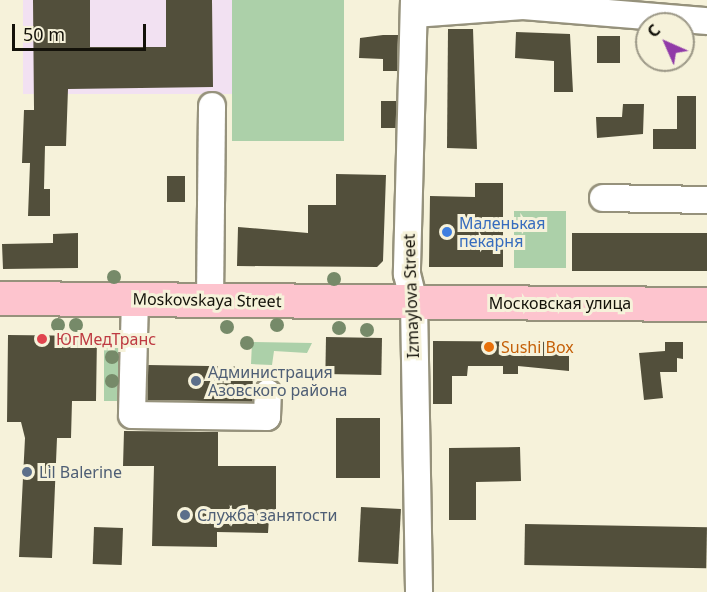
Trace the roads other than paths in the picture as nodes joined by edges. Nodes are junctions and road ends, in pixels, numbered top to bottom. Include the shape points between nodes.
1 (414, 7) edge
2 (707, 21) edge
3 (212, 106) dead end
4 (603, 198) dead end
5 (707, 200) edge
6 (0, 298) edge
7 (135, 299) junction
8 (210, 300) junction
9 (414, 303) junction
10 (707, 304) edge
11 (268, 393) dead end
12 (419, 592) edge

1 - 2 street via 523,6
1 - 9 street, Izmaylova Street via 407,274
3 - 8 street
4 - 5 street
6 - 7 main road, Moskovskaya Street
7 - 8 main road, Moskovskaya Street
7 - 11 street via 132,416 267,417
8 - 9 main road, Moskovskaya Street
9 - 10 main road, Московская улица
9 - 12 street, Izmaylova Street

